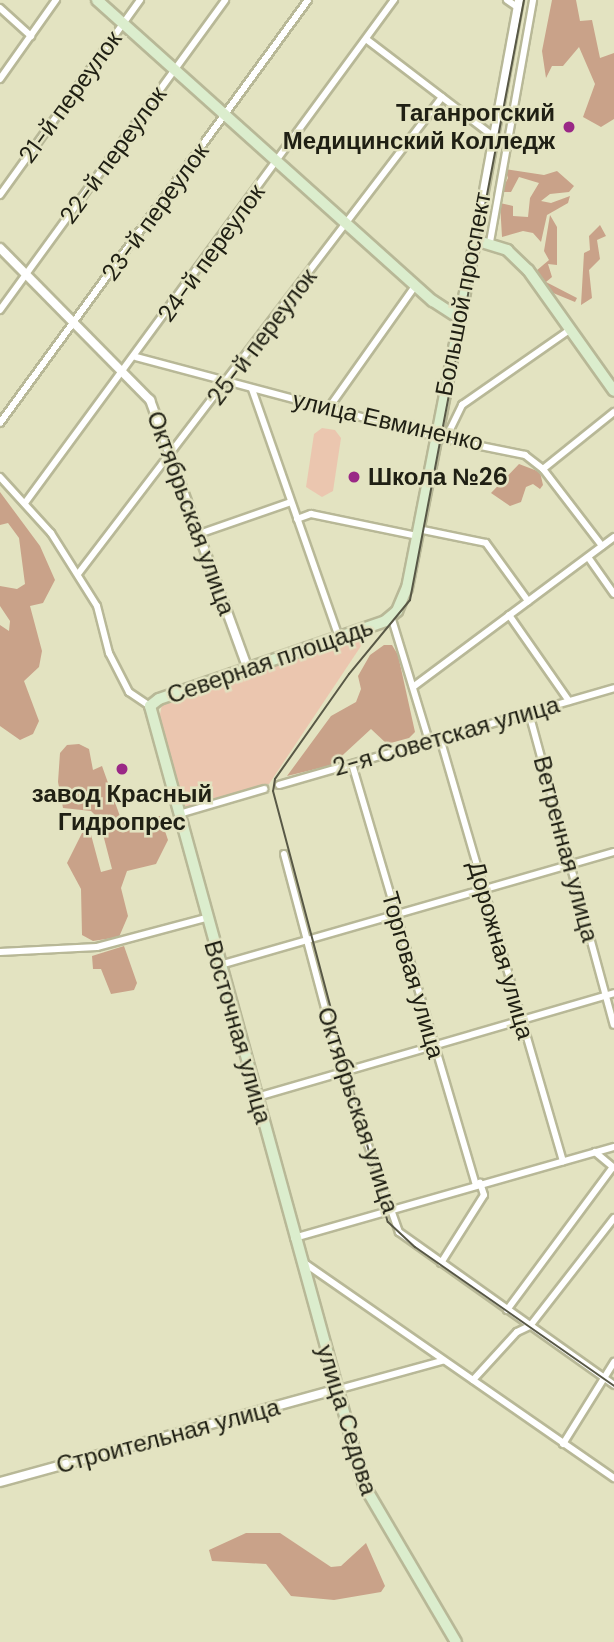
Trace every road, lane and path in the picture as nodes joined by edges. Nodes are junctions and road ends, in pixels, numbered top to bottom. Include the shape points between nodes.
1 (57, 0) edge
2 (97, 0) edge
3 (140, 0) edge
4 (225, 0) edge
5 (308, 0) edge
6 (394, 0) edge
7 (507, 0) edge
8 (533, 0) edge
9 (518, 3) edge
10 (0, 8) edge
11 (123, 24) junction
12 (31, 36) junction
13 (366, 39) junction
14 (174, 71) junction
15 (0, 79) edge
16 (442, 97) junction
17 (224, 117) junction
18 (493, 136) junction
19 (276, 163) junction
20 (0, 195) edge
21 (346, 225) junction
22 (475, 240) junction
23 (490, 242) junction
24 (0, 248) edge
25 (27, 275) junction
26 (415, 286) junction
27 (0, 310) edge
28 (459, 318) junction
29 (75, 323) junction
30 (571, 329) junction
31 (136, 357) junction
32 (125, 372) junction
33 (229, 380) junction
34 (252, 389) junction
35 (614, 391) edge
36 (328, 409) junction
37 (614, 412) edge
38 (0, 423) edge
39 (441, 437) junction
40 (171, 457) junction
41 (543, 469) junction
42 (0, 477) edge
43 (291, 502) junction
44 (25, 503) junction
45 (297, 519) junction
46 (418, 533) junction
47 (199, 534) junction
48 (614, 537) edge
49 (602, 546) junction
50 (588, 556) junction
51 (78, 575) junction
52 (407, 588) joint
53 (614, 594) edge
54 (528, 601) junction
55 (509, 615) junction
56 (391, 616) junction
57 (339, 638) junction
58 (248, 669) junction
59 (413, 687) junction
60 (614, 688) edge
61 (569, 701) junction
62 (150, 706) junction
63 (529, 713) junction
64 (440, 738) junction
65 (429, 741) junction
66 (352, 764) junction
67 (279, 785) dead end
68 (264, 789) dead end
69 (177, 814) junction
70 (614, 852) edge
71 (284, 854) dead end
72 (570, 864) junction
73 (484, 889) junction
74 (395, 915) junction
75 (206, 918) junction
76 (306, 940) junction
77 (0, 952) edge
78 (219, 965) junction
79 (614, 993) edge
80 (606, 995) junction
81 (522, 1020) junction
82 (614, 1026) edge
83 (433, 1046) junction
84 (342, 1072) junction
85 (257, 1097) junction
86 (614, 1146) edge
87 (595, 1152) junction
88 (563, 1161) junction
89 (614, 1167) edge
90 (478, 1184) junction
91 (390, 1208) junction
92 (614, 1218) edge
93 (294, 1238) junction
94 (301, 1261) junction
95 (441, 1263) junction
96 (508, 1310) junction
97 (530, 1326) junction
98 (442, 1361) junction
99 (614, 1362) edge
100 (603, 1377) junction
101 (473, 1380) junction
102 (614, 1385) edge
103 (335, 1390) junction
104 (562, 1444) junction
105 (614, 1478) edge
106 (0, 1482) edge
107 (456, 1642) edge

1 - 12 street
2 - 11 main road
3 - 11 street, 21-й переулок
4 - 14 street, 22-й переулок
5 - 17 street, 23-й переулок
6 - 13 street, 24-й переулок
7 - 9 street
8 - 23 street, Большой проспект
9 - 18 street, Большой проспект
10 - 12 street
11 - 14 main road
11 - 20 street, 21-й переулок
12 - 15 street
13 - 16 street
13 - 19 street, 24-й переулок
14 - 17 main road
14 - 25 street, 22-й переулок
16 - 18 street
16 - 21 street, 25-й переулок
17 - 19 main road
17 - 29 street, 23-й переулок
18 - 22 street, Большой проспект
19 - 21 main road
19 - 31 street, 24-й переулок
21 - 26 main road
21 - 33 street, 25-й переулок
22 - 23 main road
22 - 28 main road, Большой проспект
23 - 30 main road via 528,270
24 - 25 street, Октябрьская улица
25 - 27 street, 22-й переулок
25 - 29 street, Октябрьская улица
26 - 28 main road
26 - 36 street
28 - 39 main road, Большой проспект
29 - 32 street, Октябрьская улица
29 - 38 street, 23-й переулок
30 - 35 main road
30 - 39 street via 463,405
31 - 32 street, 24-й переулок
31 - 33 street, улица Евминенко
32 - 40 street, Октябрьская улица via 150,400
32 - 44 street, 24-й переулок
33 - 34 street, улица Евминенко
33 - 40 street, 25-й переулок
34 - 36 street, улица Евминенко
34 - 43 street
36 - 39 street, улица Евминенко
37 - 41 street
39 - 41 street, улица Евминенко via 511,450
39 - 46 main road, Большой проспект
40 - 47 street, Октябрьская улица
40 - 51 street, 25-й переулок
41 - 49 street, улица Евминенко
42 - 44 street
43 - 45 street
43 - 47 street
44 - 51 street
45 - 46 street via 311,514
45 - 57 street
46 - 52 main road, Большой проспект
46 - 54 street via 486,543
47 - 58 street, Октябрьская улица
48 - 49 street
49 - 50 street
50 - 53 street
50 - 54 street
51 - 62 street via 97,606 108,653 129,692
52 - 56 main road, Северная площадь
54 - 55 street
55 - 59 street
55 - 61 street
56 - 57 main road, Северная площадь
56 - 59 street, Северная площадь
57 - 58 main road, Северная площадь
58 - 62 main road, Северная площадь
59 - 65 street, Северная площадь
60 - 61 street, 2-я Советская улица
61 - 63 street, 2-я Советская улица
62 - 69 main road, Восточная улица
63 - 64 street, 2-я Советская улица
63 - 72 street, Ветренная улица
64 - 65 street, 2-я Советская улица
64 - 73 street, Дорожная улица
65 - 66 street, 2-я Советская улица
66 - 67 street, 2-я Советская улица
66 - 74 street, Торговая улица
68 - 69 street
69 - 75 main road, Восточная улица
70 - 72 street
71 - 76 street, Октябрьская улица
72 - 73 street
72 - 80 street, Ветренная улица
73 - 74 street
73 - 81 street, Дорожная улица
74 - 76 street
74 - 83 street, Торговая улица
75 - 77 street via 97,947
75 - 78 main road, Восточная улица
76 - 78 street
76 - 84 street, Октябрьская улица
78 - 85 main road, Восточная улица
79 - 80 street
80 - 81 street
80 - 82 street, Ветренная улица
81 - 83 street
81 - 88 street, Дорожная улица
83 - 84 street
83 - 90 street, Торговая улица
84 - 85 street
84 - 91 street, Октябрьская улица
85 - 93 main road, Восточная улица
86 - 87 street
87 - 88 street
87 - 89 street
88 - 90 street
89 - 96 street
90 - 91 street
90 - 95 street via 484,1195
91 - 93 street
91 - 95 street, Октябрьская улица via 399,1232
92 - 97 street
93 - 94 main road, Восточная улица
94 - 98 street
94 - 103 main road, улица Седова
95 - 96 street, Октябрьская улица
96 - 97 street, Октябрьская улица
97 - 100 street, Октябрьская улица
97 - 101 street via 517,1332
98 - 101 street
98 - 103 street
99 - 100 street
100 - 102 street, Октябрьская улица
100 - 104 street
101 - 104 street
103 - 106 street, Строительная улица
103 - 107 main road, улица Седова via 375,1509
104 - 105 street

